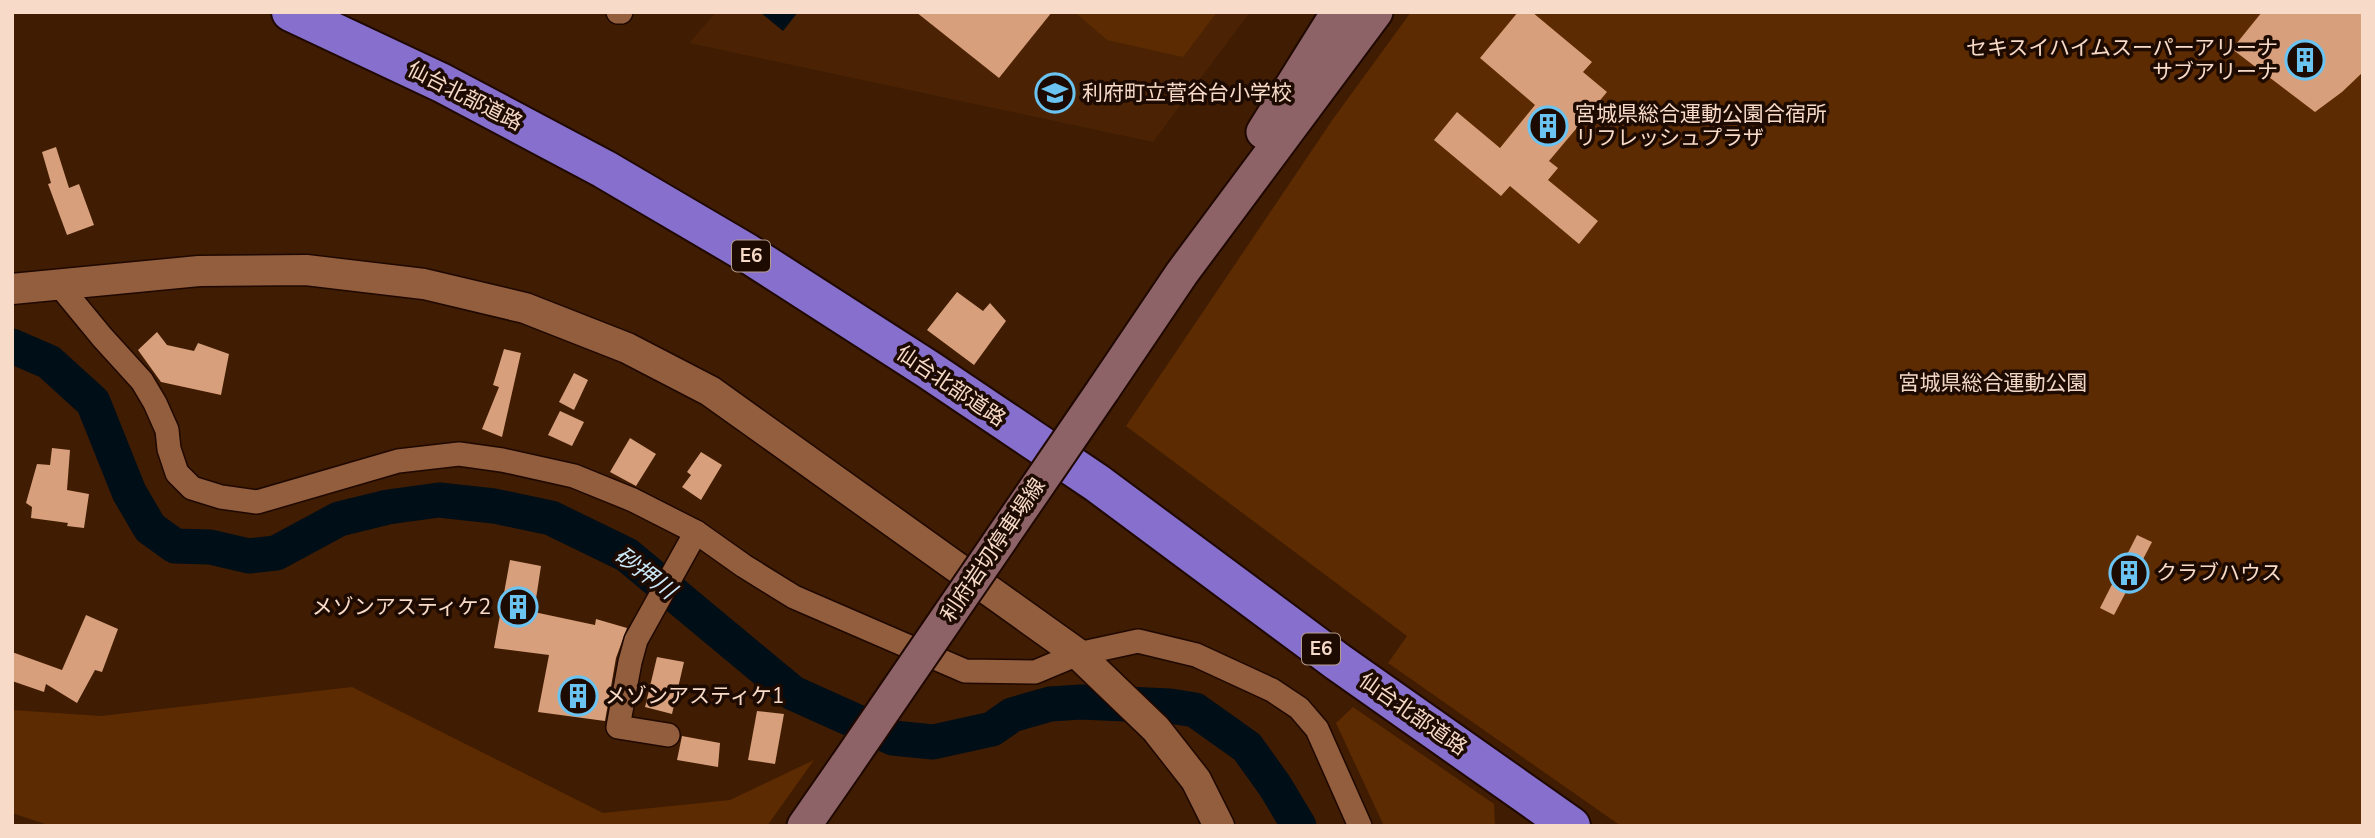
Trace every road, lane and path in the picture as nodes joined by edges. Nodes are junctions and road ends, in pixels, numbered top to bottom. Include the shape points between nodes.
1 (291, 12) edge
2 (1338, 12) edge
3 (1376, 12) edge
4 (1182, 273) junction
5 (60, 285) junction
6 (12, 289) edge
7 (696, 532) junction
8 (1087, 662) junction
9 (668, 735) dead end
10 (804, 826) edge
11 (1219, 826) edge
12 (1360, 826) edge
13 (1571, 826) edge

1 - 13 highway, 仙台北部道路 / E6 via 453,89 604,169 747,253 1097,484
2 - 4 main road, 利府岩切停車場線 via 1216,205
3 - 4 main road, 利府岩切停車場線
4 - 10 main road, 利府岩切停車場線, bridge
5 - 6 street
5 - 7 street via 142,381 167,430 177,473 192,488 257,502 398,461 459,454 574,476
5 - 8 street via 199,271 306,270 424,284 525,308 627,348 710,391
7 - 8 street via 794,597 965,671 1035,672
7 - 9 street via 636,640 618,727
8 - 11 street via 1156,729 1196,780
8 - 12 street via 1138,641 1196,655 1272,690 1299,708 1317,729

